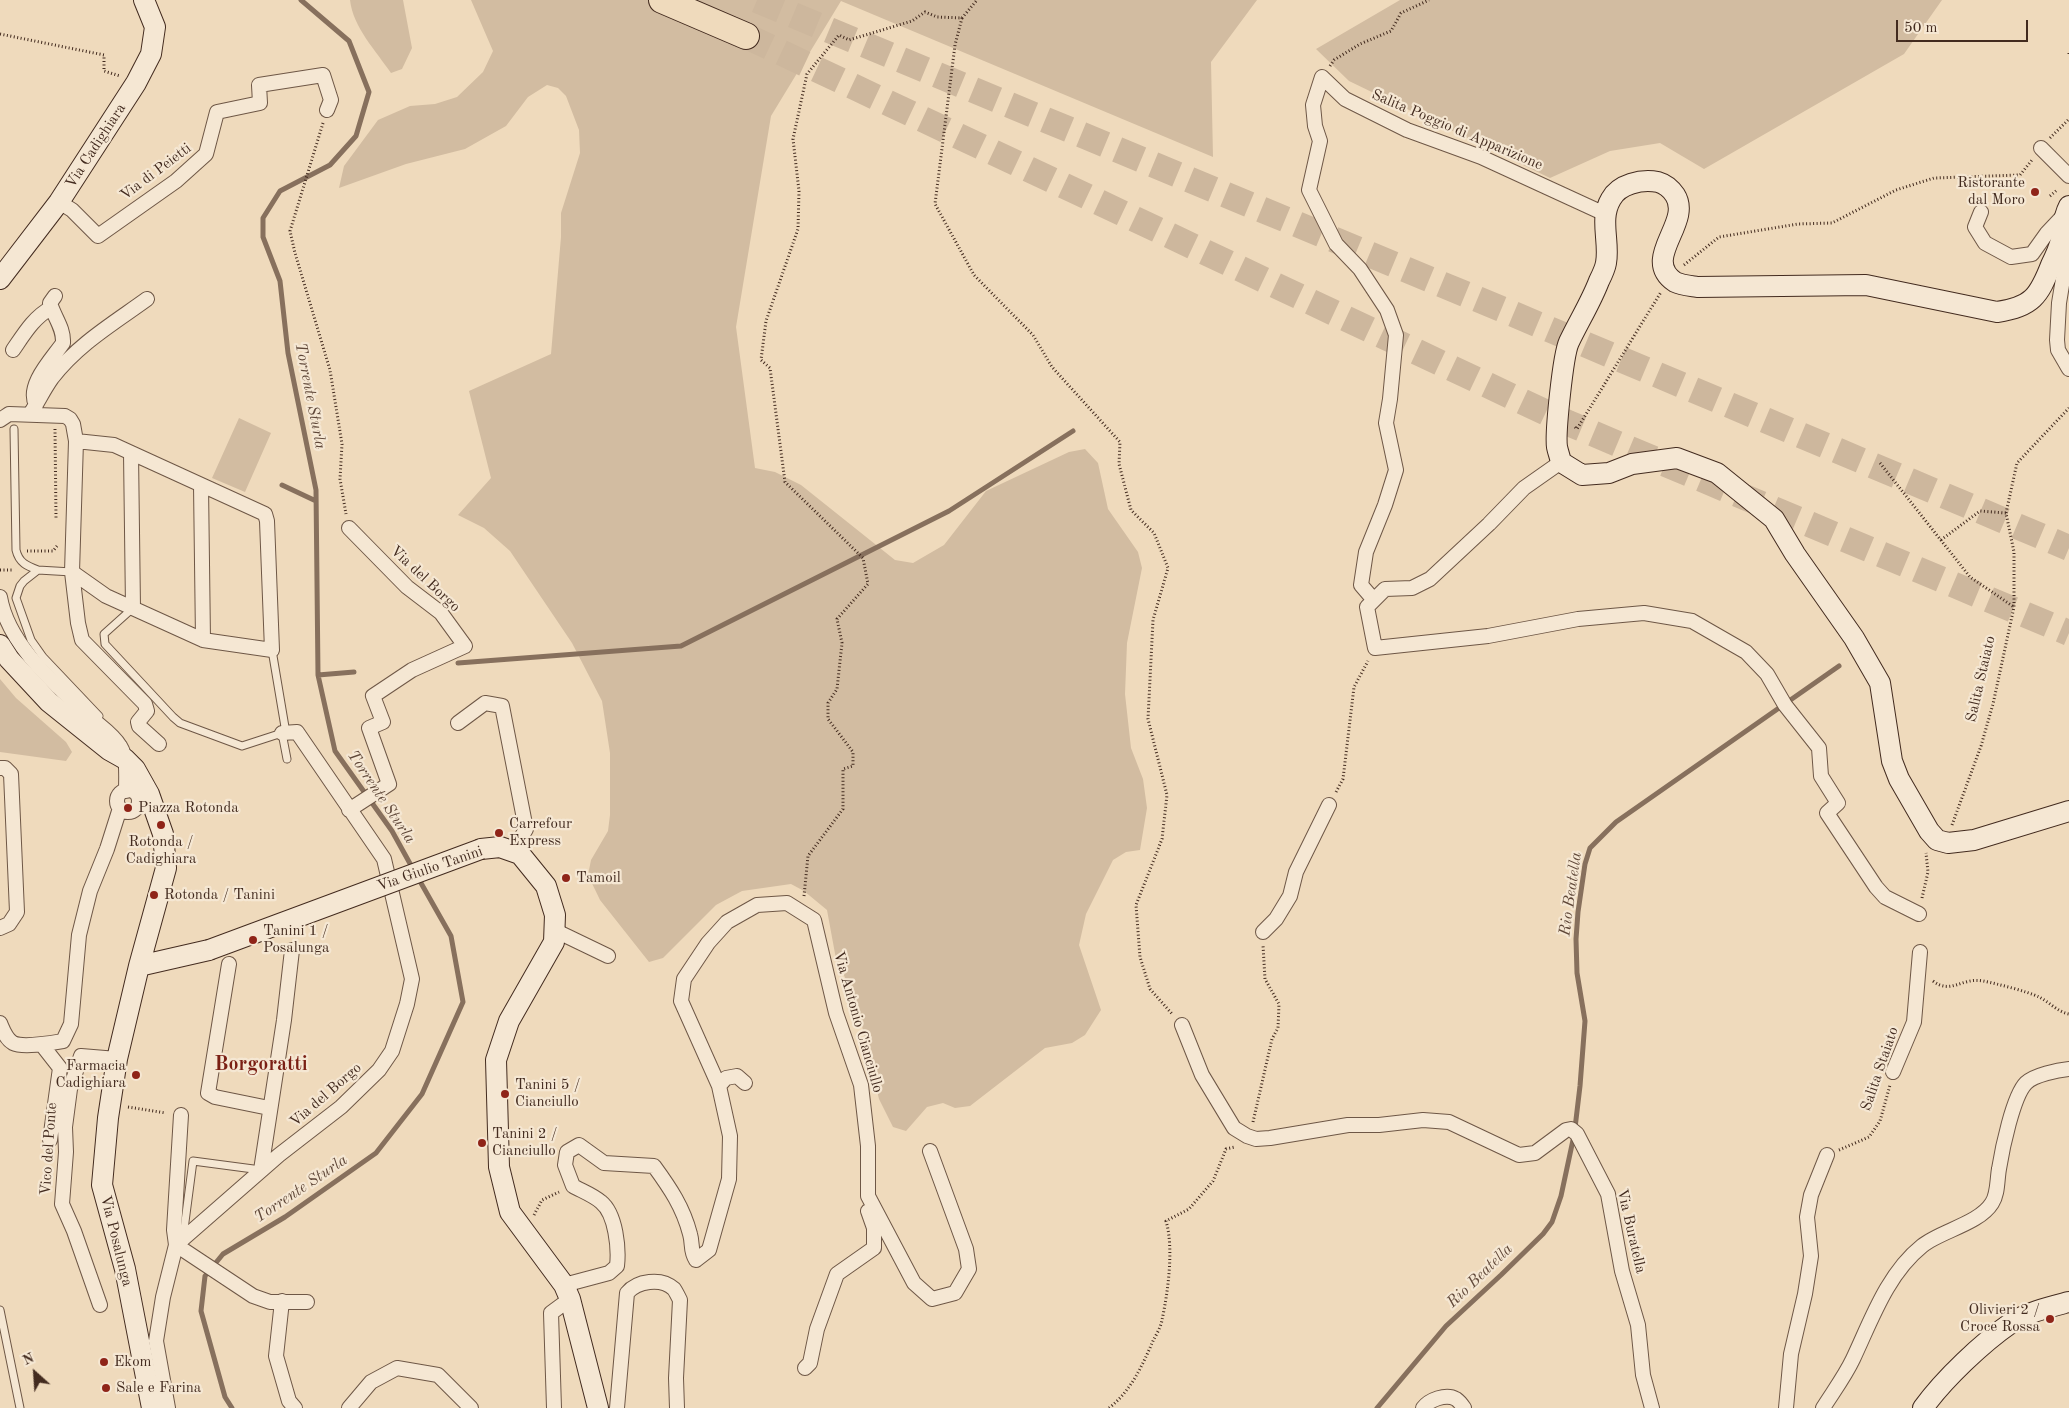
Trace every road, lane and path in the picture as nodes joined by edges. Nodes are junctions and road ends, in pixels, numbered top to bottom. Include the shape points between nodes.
1 (144, 0) edge
2 (662, 0) edge
3 (977, 0) edge
4 (1429, 0) edge
5 (962, 18) junction
6 (0, 34) edge
7 (746, 36) tunnel mouth
8 (1322, 77) junction
9 (136, 83) junction
10 (327, 110) joint
11 (2069, 119) edge
12 (2041, 148) junction
13 (2069, 176) edge
14 (59, 202) junction
15 (2067, 211) edge
16 (1981, 212) dead end
17 (1605, 214) junction
18 (2061, 242) junction
19 (0, 279) edge
20 (1676, 282) junction
21 (148, 299) dead end
22 (13, 350) dead end
23 (2069, 369) edge
24 (2069, 408) edge
25 (33, 410) junction
26 (1560, 410) junction
27 (0, 420) edge
28 (53, 424) dead end
29 (14, 429) dead end
30 (76, 441) junction
31 (131, 453) junction
32 (1561, 462) junction
33 (1880, 463) dead end
34 (201, 485) junction
35 (2006, 513) junction
36 (56, 524) dead end
37 (349, 528) joint
38 (56, 540) dead end
39 (1941, 540) junction
40 (16, 550) junction
41 (38, 570) junction
42 (72, 572) junction
43 (0, 597) edge
44 (1373, 599) junction
45 (2014, 606) junction
46 (133, 608) junction
47 (203, 640) junction
48 (0, 645) edge
49 (1375, 648) junction
50 (272, 650) junction
51 (104, 722) dead end
52 (458, 723) dead end
53 (282, 733) junction
54 (160, 744) dead end
55 (125, 759) junction
56 (287, 759) dead end
57 (0, 768) edge
58 (126, 790) junction
59 (1329, 805) joint
60 (138, 807) junction
61 (120, 808) junction
62 (349, 810) junction
63 (2069, 812) edge
64 (1929, 831) junction
65 (163, 834) junction
66 (514, 852) junction
67 (795, 908) junction
68 (1919, 914) joint
69 (0, 928) edge
70 (554, 930) junction
71 (1263, 932) joint
72 (292, 950) dead end
73 (1920, 952) dead end
74 (608, 956) dead end
75 (229, 964) dead end
76 (140, 966) junction
77 (1918, 969) junction
78 (2069, 1014) edge
79 (0, 1022) edge
80 (1182, 1025) joint
81 (42, 1044) junction
82 (118, 1059) junction
83 (2068, 1067) edge
84 (1893, 1072) joint
85 (745, 1083) dead end
86 (719, 1086) junction
87 (110, 1104) junction
88 (270, 1108) junction
89 (181, 1115) joint
90 (1234, 1128) junction
91 (1256, 1139) junction
92 (50, 1140) dead end
93 (868, 1146) junction
94 (930, 1151) dead end
95 (1827, 1155) joint
96 (261, 1170) junction
97 (573, 1186) junction
98 (524, 1231) junction
99 (182, 1246) junction
100 (567, 1292) junction
101 (282, 1301) junction
102 (307, 1302) dead end
103 (2069, 1302) edge
104 (100, 1305) dead end
105 (0, 1310) edge
106 (804, 1368) dead end
107 (20, 1408) edge
108 (152, 1408) edge
109 (168, 1408) edge
110 (295, 1408) edge
111 (349, 1408) edge
112 (471, 1408) edge
113 (554, 1408) edge
114 (598, 1408) edge
115 (617, 1408) edge
116 (677, 1408) edge
117 (1109, 1408) edge
118 (1423, 1408) edge
119 (1464, 1408) edge
120 (1652, 1408) edge
121 (1786, 1408) edge
122 (1823, 1408) edge
123 (1923, 1408) edge

1 - 9 main road, Via Cadighiara via 155,28 151,54
2 - 7 highway
3 - 5 path
4 - 8 path via 1401,13 1392,30 1334,60
5 - 67 path via 937,17 925,12 912,21 849,40 839,35 807,74 793,139 799,191 798,229 766,321 762,360 770,368 784,482 863,558 868,584 837,619 842,643 837,689 828,703 828,719 853,752 853,766 843,770 842,809 808,856 803,899
5 - 80 path via 955,45 935,204 974,275 1033,335 1052,367 1120,442 1119,464 1131,510 1154,533 1168,568 1153,620 1148,719 1167,795 1162,839 1136,906 1140,957 1150,989
6 - 9 path via 104,55 104,71
8 - 17 street, Salita Poggio di Apparizione via 1345,99 1407,130 1481,157
8 - 44 street via 1313,106 1320,141 1309,190 1336,244 1360,269 1387,310 1396,335 1386,422 1396,470 1366,552 1361,585
9 - 14 main road, Via Cadighiara
10 - 14 street, Via di Peietti via 331,100 323,75 259,85 260,103 217,112 206,154 176,181 98,236 72,210
10 - 37 path via 290,231 330,370 342,444 340,478
11 - 12 path
12 - 13 street
12 - 20 path via 2020,175 1934,178 1896,190 1832,223 1798,224 1719,237 1676,271
14 - 19 main road, Via Cadighiara
15 - 16 street via 2032,254 2011,257 1984,242 1976,227
15 - 18 main road
17 - 20 main road via 1618,190 1629,184 1659,182 1670,188 1677,197 1679,209 1661,259 1666,272
17 - 26 main road via 1606,263 1589,306 1568,344
18 - 20 main road via 2042,289 2030,301 2013,310 1997,312 1866,285 1697,287
18 - 23 street via 2068,249 2059,303 2058,350
20 - 26 path via 1664,287 1577,429
21 - 25 street via 81,347 51,379
22 - 25 street via 30,325 53,302 63,343 34,387
24 - 35 path, Salita Staiato via 2017,463
25 - 27 street via 9,414
25 - 30 street via 70,419
26 - 32 main road via 1557,447
28 - 36 path
29 - 40 lane
30 - 31 street via 114,445
30 - 42 street
31 - 34 street
31 - 46 street
32 - 44 street via 1524,488 1430,579 1412,588 1385,589
32 - 64 main road via 1582,475 1609,474 1632,464 1677,458 1717,473 1774,519 1854,638 1880,683 1892,761
33 - 39 path
34 - 47 street
34 - 50 street via 265,514
35 - 39 path via 1980,511
35 - 45 path, Salita Staiato via 2014,552
37 - 62 street, Via del Borgo via 407,587 441,613 465,646 412,670 373,696 383,722 369,728 388,784
38 - 40 path via 57,547 53,551
39 - 45 path via 1970,577
40 - 41 lane via 24,564
41 - 42 lane
41 - 51 lane via 20,586 16,598 31,640 69,687
42 - 46 street via 100,592
42 - 54 street via 82,640 145,704 147,711 138,722 139,726
43 - 55 street via 7,622 20,644 61,690 114,737
44 - 49 street via 1367,607
45 - 64 path, Salita Staiato via 1991,712 1953,825 1939,822
46 - 47 street
46 - 53 lane via 104,634 105,644 172,718 197,731 242,746
47 - 50 street
48 - 55 main road via 49,702
49 - 59 path via 1354,687 1343,779
49 - 68 street via 1488,636 1578,619 1644,613 1692,621 1746,652 1767,674 1785,705 1819,748 1821,776 1838,803 1827,812 1885,897
50 - 53 lane via 285,726
52 - 66 street via 486,703 502,706 526,828
53 - 56 lane
53 - 62 street, Via del Borgo via 297,732
55 - 58 street
55 - 65 main road via 140,776
57 - 69 street via 11,774 17,912 10,924
58 - 60 street via 139,797
58 - 61 street via 118,797
59 - 71 street via 1296,872 1290,896 1276,919
60 - 61 street via 129,812
60 - 65 street
61 - 81 street via 90,891 79,935 71,1024 62,1042
62 - 96 street, Via del Borgo via 384,859 412,979 407,1004 392,1051 379,1070 341,1107
63 - 64 main road via 1974,840 1948,843 1937,840
64 - 68 path via 1926,848 1928,872
65 - 76 main road, Via Posalunga via 166,868
66 - 70 main road via 520,854 546,886 555,915
66 - 76 main road, Via Giulio Tanini, bridge via 500,847 481,849 209,950
67 - 86 street, Via Antonio Cianciullo via 787,903 757,905 726,922 684,979 681,1000
67 - 93 street, Via Antonio Cianciullo via 814,920 836,1013 861,1086
70 - 74 street
70 - 98 main road via 554,942 509,1022 496,1060 499,1167 510,1212
71 - 90 path via 1265,979 1279,1004 1278,1028 1272,1039 1253,1125
72 - 88 street, Via del Borgo
73 - 77 street, Salita Staiato
75 - 88 street, Via del Borgo via 208,1093
76 - 82 main road, Via Posalunga
77 - 78 path via 1941,987 1982,981 2038,997
77 - 84 street, Salita Staiato via 1914,1022
79 - 81 street via 12,1043
80 - 90 street via 1202,1075
81 - 92 street via 60,1068
82 - 87 main road, Via Posalunga
82 - 104 street, Vico del Ponte via 82,1056 70,1088 65,1127 62,1204
83 - 122 street via 2028,1082 2018,1093 1993,1202 1987,1210 1922,1246 1896,1275 1875,1310 1852,1361
84 - 95 path, Salita Staiato via 1880,1121 1869,1136
85 - 86 street via 737,1076 726,1078
86 - 97 street, Via Antonio Cianciullo via 730,1136 730,1179 709,1250 696,1260 691,1253 691,1236 676,1197 654,1166 604,1164 578,1145 567,1152 565,1164
87 - 89 path
87 - 108 main road, Via Posalunga via 102,1185 125,1269
88 - 96 street, Via del Borgo
89 - 99 street via 174,1230
90 - 91 street
91 - 117 path via 1226,1149 1213,1181 1189,1209 1166,1221 1169,1232 1168,1277 1162,1322 1139,1372 1119,1400
91 - 120 street, Via Buratella via 1348,1125 1423,1120 1449,1122 1519,1156 1535,1153 1571,1129 1608,1194 1622,1271 1638,1325 1643,1375
93 - 94 street, Via Antonio Cianciullo via 868,1196 914,1283 932,1299 955,1293 969,1269 966,1249
93 - 106 street, Via Antonio Cianciullo via 859,1185 874,1228 874,1248 837,1274 817,1329 810,1363
95 - 121 street via 1811,1195 1807,1217 1811,1256 1792,1354
96 - 99 street, Via del Borgo
96 - 99 lane via 193,1162
97 - 98 path via 542,1200
97 - 100 street via 602,1202 611,1216 618,1250 617,1266 609,1273
98 - 100 main road
99 - 101 street via 253,1296 270,1302
99 - 109 street via 163,1297 156,1341
100 - 113 street via 550,1312
100 - 114 main road
101 - 102 street
101 - 110 street via 276,1356 289,1401
103 - 123 main road via 2012,1322 1963,1364
105 - 107 lane
111 - 112 street via 371,1382 397,1368 438,1375
115 - 116 street via 627,1293 632,1286 648,1282 664,1283 680,1300
118 - 119 street via 1431,1401 1447,1398 1454,1398

